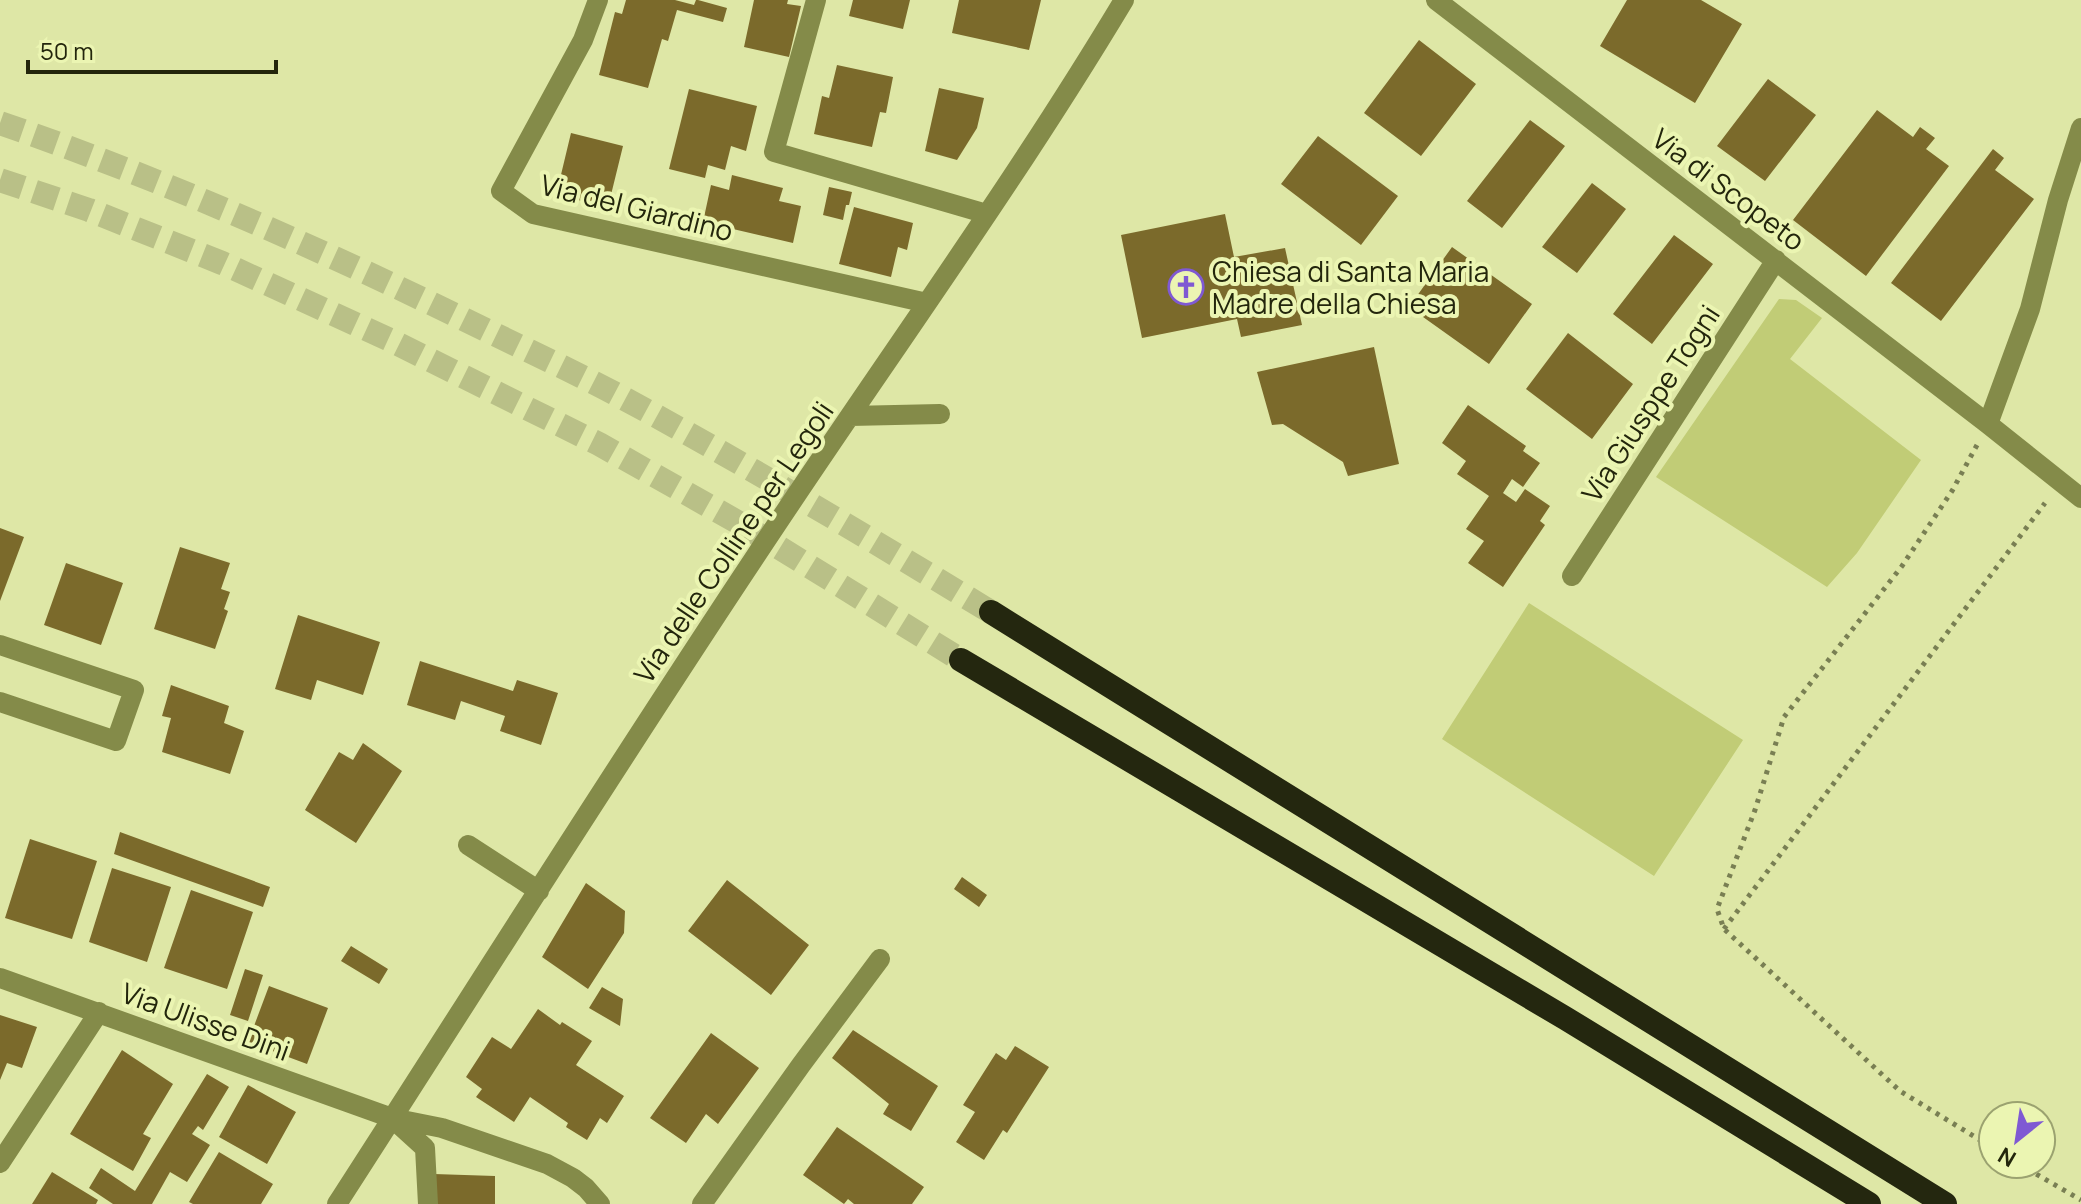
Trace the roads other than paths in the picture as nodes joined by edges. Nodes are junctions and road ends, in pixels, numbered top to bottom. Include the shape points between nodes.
1 (598, 0) edge
2 (816, 0) edge
3 (1124, 0) edge
4 (1436, 0) edge
5 (2081, 128) edge
6 (987, 214) junction
7 (1776, 260) junction
8 (927, 303) junction
9 (940, 414) dead end
10 (850, 416) junction
11 (1988, 424) junction
12 (2081, 498) edge
13 (1572, 576) dead end
14 (991, 612) tunnel mouth
15 (0, 645) edge
16 (961, 660) tunnel mouth
17 (0, 702) edge
18 (468, 845) dead end
19 (539, 891) junction
20 (880, 959) dead end
21 (0, 978) edge
22 (99, 1012) junction
23 (392, 1118) junction
24 (0, 1163) edge
25 (337, 1204) edge
26 (428, 1204) edge
27 (600, 1204) edge
28 (702, 1204) edge
29 (1869, 1204) edge
30 (1945, 1204) edge

1 - 8 street, Via del Giardino via 583,40 501,191 533,214
2 - 6 street via 774,152
3 - 6 street, Via delle Colline per Legoli
4 - 7 street, Via di Scopeto
5 - 11 street via 2030,309
6 - 8 street, Via delle Colline per Legoli
7 - 11 street, Via di Scopeto
7 - 13 street, Via Giusppe Togni
8 - 10 street, Via delle Colline per Legoli
9 - 10 street
10 - 19 street, Via delle Colline per Legoli
11 - 12 street, Via di Scopeto
14 - 30 highway
15 - 17 street via 134,690 116,741
16 - 29 highway
18 - 19 street
19 - 23 street, Via delle Colline per Legoli
20 - 28 street
21 - 22 street, Via Ulisse Dini
22 - 23 street, Via Ulisse Dini
22 - 24 street
23 - 25 street, Via delle Colline per Legoli
23 - 26 street via 425,1148
23 - 27 street via 442,1128 547,1164 573,1178

